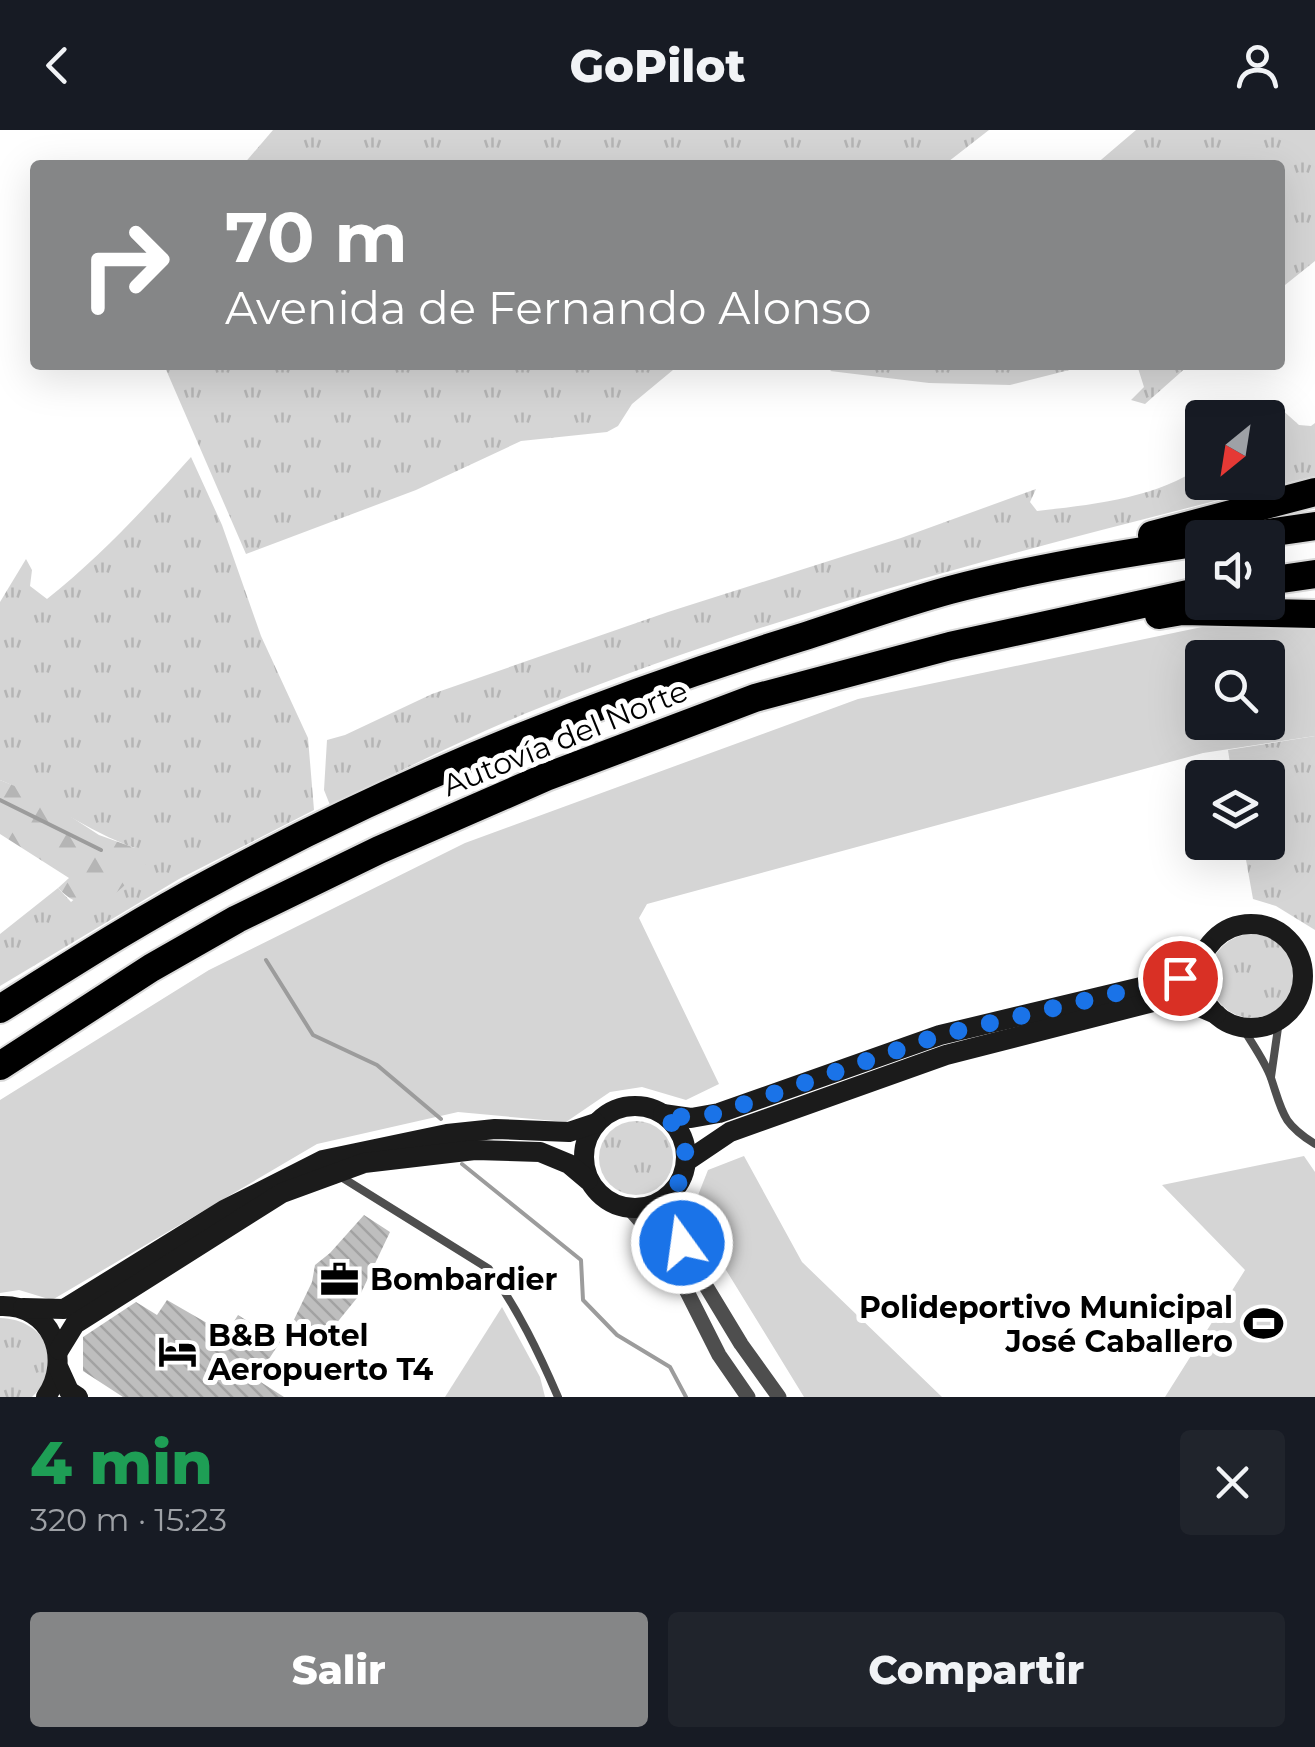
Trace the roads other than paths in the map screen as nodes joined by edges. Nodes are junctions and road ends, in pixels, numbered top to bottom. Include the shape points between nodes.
1 (1315, 492) edge
2 (1315, 526) edge
3 (1285, 530) edge
4 (1185, 545) edge
5 (1109, 556) junction
6 (1315, 574) edge
7 (1285, 578) edge
8 (1185, 595) edge
9 (1315, 614) edge
10 (950, 646) junction
11 (1280, 932) junction
12 (1315, 949) edge
13 (1202, 957) junction
14 (1315, 988) edge
15 (1296, 1004) junction
16 (0, 1010) edge
17 (1216, 1014) junction
18 (1279, 1021) junction
19 (1244, 1028) junction
20 (0, 1066) edge
21 (1271, 1077) junction
22 (662, 1114) junction
23 (596, 1123) junction
24 (1315, 1144) edge
25 (687, 1160) junction
26 (334, 1172) junction
27 (588, 1180) junction
28 (669, 1196) junction
29 (630, 1209) junction
30 (0, 1306) edge
31 (23, 1308) junction
32 (59, 1359) junction
33 (46, 1397) edge
34 (78, 1397) edge
35 (558, 1397) edge
36 (748, 1397) edge
37 (780, 1397) edge

1 - 5 highway via 1158,532
2 - 3 highway
4 - 5 highway, Autovía del Norte
5 - 16 highway, Autovía del Norte via 952,590 733,658 520,735 214,880
6 - 7 highway
8 - 10 highway, Autovía del Norte
9 - 10 highway via 1182,611 1039,639
10 - 20 highway, Autovía del Norte via 755,698 546,777 379,850 150,968
11 - 12 street
11 - 13 street via 1255,924 1229,928
11 - 15 street via 1304,973
13 - 17 street via 1200,988
13 - 22 street via 1180,978 940,1035 719,1113
14 - 15 street
15 - 18 street
17 - 19 street
17 - 25 street via 1182,1000 1153,1002 946,1055 730,1132
18 - 19 street
18 - 21 lane
19 - 21 lane
21 - 24 lane via 1290,1128
22 - 23 street via 635,1106
22 - 25 street via 678,1129
23 - 27 street via 584,1150
23 - 31 street via 569,1132 447,1134 323,1160 224,1210 64,1309
25 - 28 street
26 - 27 street via 475,1150 540,1152
26 - 32 street via 282,1193 75,1324
26 - 35 lane via 489,1270
27 - 29 street via 598,1194
28 - 29 street
28 - 37 street via 689,1258
29 - 36 street via 666,1250
30 - 31 street
31 - 32 street via 52,1332
32 - 33 street
32 - 34 street via 68,1391

